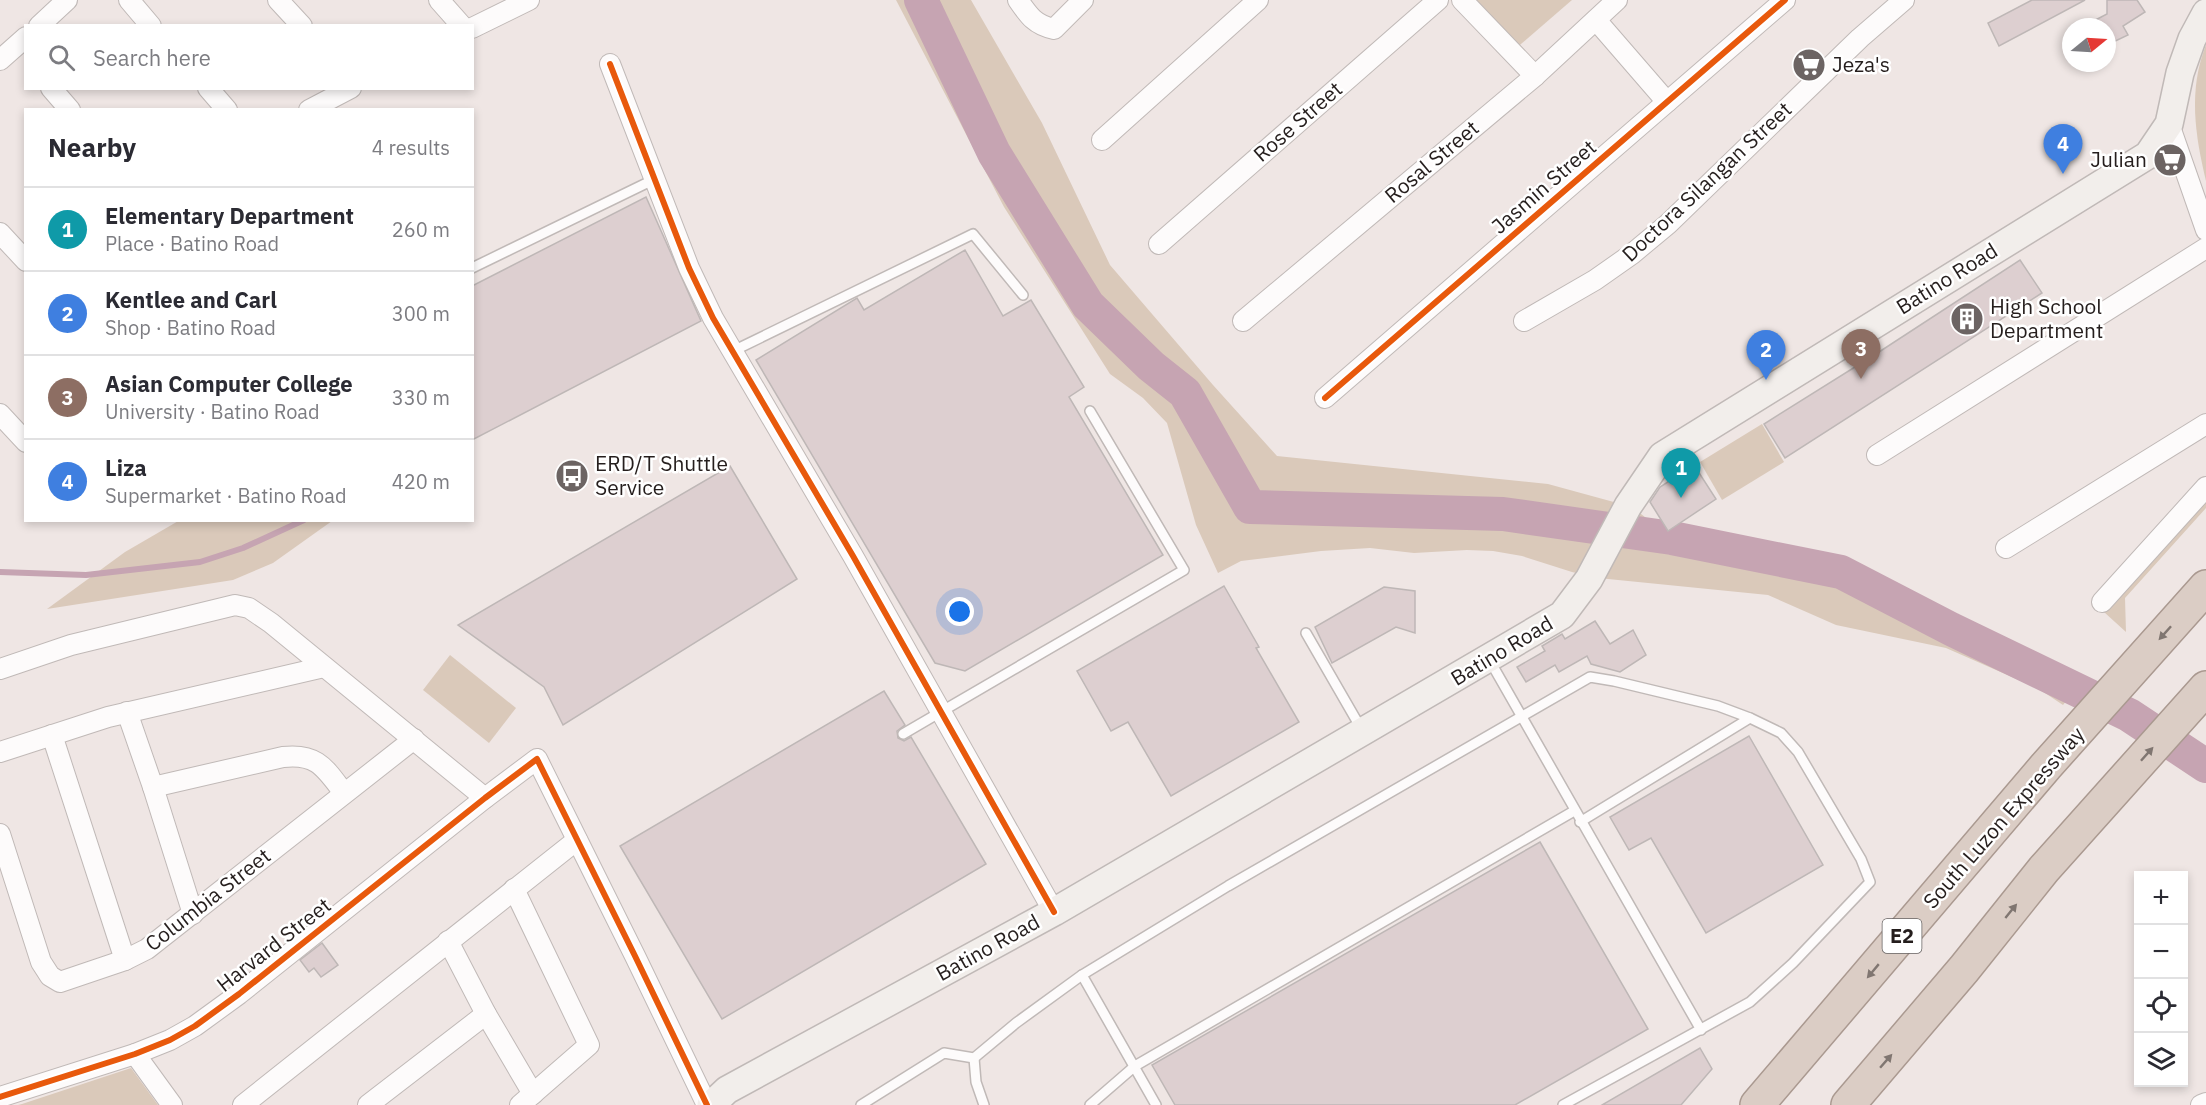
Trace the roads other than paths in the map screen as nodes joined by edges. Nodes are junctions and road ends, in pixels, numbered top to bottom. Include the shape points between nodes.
1 (67, 0) edge
2 (129, 0) edge
3 (278, 0) edge
4 (439, 0) edge
5 (529, 0) edge
6 (1018, 0) edge
7 (1083, 0) edge
8 (1258, 0) edge
9 (1438, 0) edge
10 (1462, 0) edge
11 (1617, 0) edge
12 (1785, 0) edge
13 (1904, 0) edge
14 (2206, 13) edge
15 (1596, 20) junction
16 (41, 24) edge
17 (150, 24) edge
18 (300, 24) edge
19 (460, 24) edge
20 (474, 27) edge
21 (610, 64) dead end
22 (1535, 76) junction
23 (53, 90) edge
24 (210, 90) edge
25 (347, 90) edge
26 (1667, 102) junction
27 (68, 108) edge
28 (225, 108) edge
29 (313, 108) edge
30 (2169, 124) junction
31 (1102, 140) dead end
32 (655, 179) junction
33 (2206, 230) edge
34 (0, 233) edge
35 (1159, 244) dead end
36 (2206, 248) edge
37 (23, 255) edge
38 (474, 267) edge
39 (1023, 295) dead end
40 (1243, 321) dead end
41 (1524, 321) dead end
42 (733, 351) junction
43 (1324, 398) dead end
44 (1090, 411) dead end
45 (0, 414) edge
46 (2206, 424) edge
47 (24, 440) edge
48 (1877, 455) dead end
49 (2206, 487) edge
50 (2006, 548) dead end
51 (2203, 587) edge
52 (2102, 602) dead end
53 (1306, 633) dead end
54 (1488, 659) junction
55 (324, 667) junction
56 (0, 669) edge
57 (2201, 693) edge
58 (127, 712) junction
59 (941, 713) junction
60 (1520, 717) junction
61 (1750, 718) junction
62 (1363, 732) junction
63 (903, 734) dead end
64 (52, 735) junction
65 (414, 739) junction
66 (0, 752) edge
67 (153, 787) junction
68 (344, 793) junction
69 (485, 798) junction
70 (1574, 811) junction
71 (1580, 822) junction
72 (0, 834) edge
73 (577, 840) junction
74 (514, 889) junction
75 (1054, 912) junction
76 (193, 914) junction
77 (448, 941) junction
78 (125, 960) junction
79 (1082, 975) junction
80 (486, 1014) junction
81 (1701, 1030) junction
82 (135, 1054) junction
83 (974, 1058) junction
84 (1134, 1066) junction
85 (0, 1097) edge
86 (527, 1100) edge
87 (719, 1100) edge
88 (2206, 1103) edge
89 (172, 1105) edge
90 (243, 1105) edge
91 (369, 1105) edge
92 (861, 1105) edge
93 (984, 1105) edge
94 (1090, 1105) edge
95 (1156, 1105) edge
96 (1563, 1105) edge
97 (1757, 1105) edge
98 (1848, 1105) edge
99 (2201, 1105) edge

1 - 16 street
2 - 17 street
3 - 18 street
4 - 19 street
5 - 20 street
6 - 7 street via 1040,26 1054,28
8 - 31 street
9 - 35 street, Rose Street
10 - 22 street
11 - 15 street, Rosal Street
12 - 26 street, Jasmin Street
13 - 41 street, Doctora Silangan Street via 1668,224 1595,280
14 - 30 main road, Batino Road via 2180,73
15 - 22 street, Rosal Street
15 - 26 street
21 - 32 street
22 - 40 street, Rosal Street
23 - 27 street
24 - 28 street
25 - 29 street
26 - 43 street, Jasmin Street
30 - 33 street
30 - 54 main road, Batino Road via 2148,155 2119,174 1662,456 1628,506 1589,579 1562,615
32 - 38 lane
32 - 42 street via 689,268
34 - 37 street
36 - 48 street
39 - 42 lane via 973,234
42 - 59 street
44 - 59 lane via 1184,570
45 - 47 street
46 - 50 street
49 - 52 street
51 -> 97 highway, South Luzon Expressway / E2
53 - 62 lane
54 - 60 lane
54 - 62 main road, Batino Road
55 - 56 street via 271,623 249,608 235,605 70,645
55 - 58 street
55 - 65 street
98 -> 57 highway via 2044,869
58 - 64 street
58 - 67 street
59 - 63 lane
59 - 75 street
60 - 61 lane via 1590,677 1718,706
60 - 70 lane
60 - 79 lane
61 - 71 lane
61 - 81 lane via 1781,733 1798,752 1861,859 1870,882 1750,1002
62 - 75 main road, Batino Road
64 - 66 street
64 - 78 street
65 - 68 street, Columbia Street
65 - 69 street
67 - 68 street via 299,755 326,769
67 - 76 street
68 - 76 street, Columbia Street
69 - 73 street, Harvard Street via 537,759
69 - 82 street, Harvard Street via 222,1007 170,1040
70 - 71 lane
70 - 84 lane
71 - 81 lane
72 - 78 street, Columbia Street via 41,962 50,976 60,982
73 - 74 street
73 - 87 street via 635,956
74 - 77 street
74 - 86 street via 589,1045
75 - 87 main road, Batino Road
76 - 78 street, Columbia Street via 147,949
77 - 80 street
77 - 90 street
79 - 83 lane
79 - 84 lane
80 - 86 street
80 - 91 street
81 - 96 lane
82 - 85 street, Harvard Street
82 - 89 street
83 - 92 lane via 944,1053
83 - 93 lane via 976,1082
84 - 94 lane
84 - 95 lane
88 - 99 street

